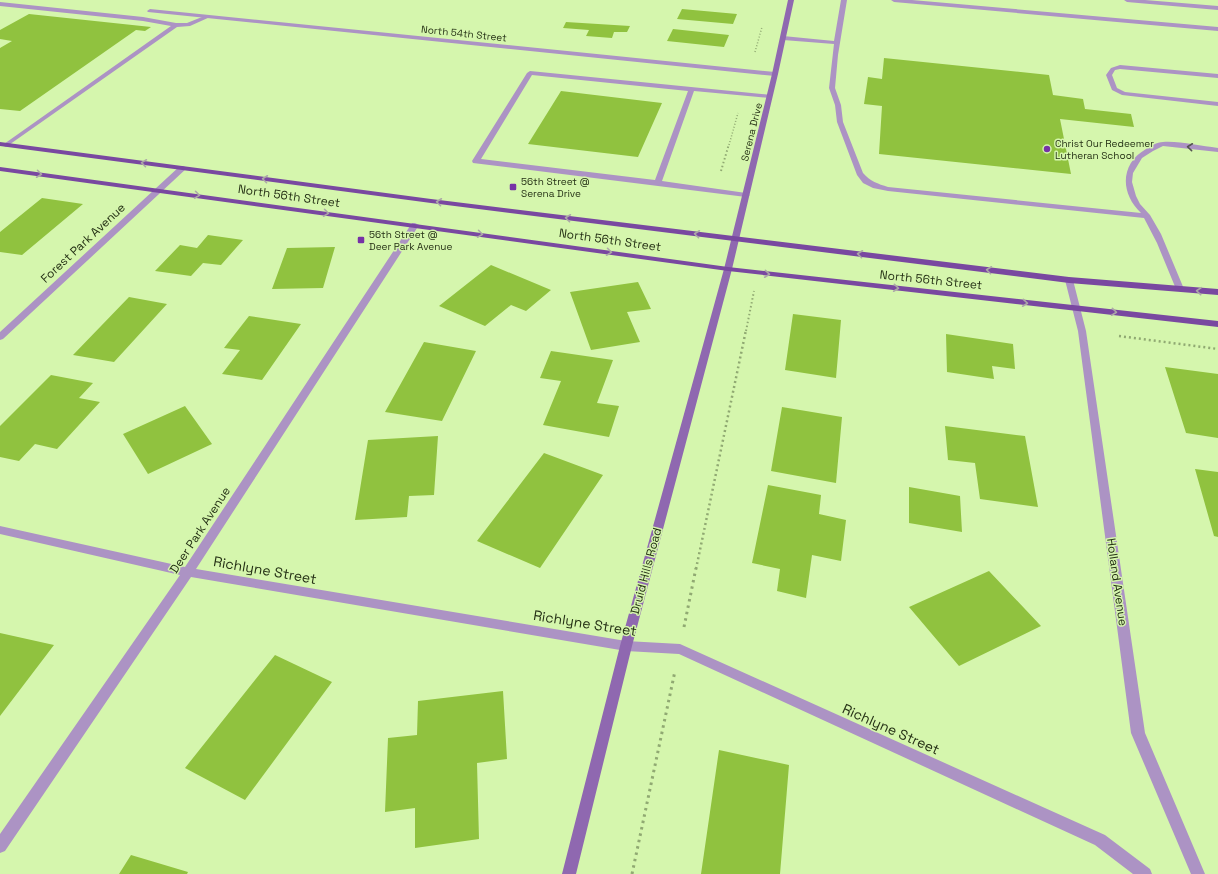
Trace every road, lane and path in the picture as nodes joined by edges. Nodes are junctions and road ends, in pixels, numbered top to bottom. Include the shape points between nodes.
1 (791, 0) edge
2 (844, 0) edge
3 (894, 0) edge
4 (1127, 0) edge
5 (0, 4) edge
6 (1218, 8) edge
7 (150, 11) dead end
8 (207, 16) junction
9 (763, 23) dead end
10 (176, 25) junction
11 (1218, 29) edge
12 (783, 38) junction
13 (838, 43) junction
14 (754, 54) dead end
15 (775, 74) junction
16 (1218, 76) edge
17 (692, 89) junction
18 (743, 94) junction
19 (770, 96) junction
20 (1218, 104) edge
21 (3, 145) edge
22 (1218, 150) edge
23 (183, 168) junction
24 (0, 169) edge
25 (658, 183) junction
26 (158, 190) junction
27 (716, 190) junction
28 (746, 195) junction
29 (1147, 216) junction
30 (415, 225) junction
31 (736, 239) junction
32 (728, 269) junction
33 (1069, 280) junction
34 (755, 288) dead end
35 (1180, 289) junction
36 (1218, 292) edge
37 (1076, 308) junction
38 (1218, 324) edge
39 (1082, 331) junction
40 (0, 337) edge
41 (1218, 349) edge
42 (0, 530) edge
43 (188, 572) junction
44 (626, 646) junction
45 (680, 649) junction
46 (0, 846) edge
47 (569, 874) edge
48 (632, 874) edge
49 (1145, 874) edge
50 (1198, 874) edge

1 - 12 street, Serena Drive
2 - 13 street
3 - 11 street
4 - 6 street
5 - 10 street via 143,19
7 - 8 street, North 54th Street
8 - 10 street via 188,25
8 - 15 street, North 54th Street
9 - 14 path
10 - 21 street
12 - 13 street
12 - 15 street, Serena Drive
13 - 29 street via 832,88 834,99 838,105 840,122 860,173 866,181 888,189
15 - 19 street, Serena Drive
16 - 20 street via 1120,67 1113,69 1109,75 1114,89 1124,94
17 - 18 street
17 - 25 street
17 - 25 street via 530,73 476,162
18 - 19 street
18 - 27 path
19 - 28 street, Serena Drive
23 -> 21 main road, North 56th Street
22 -> 29 street via 1162,144 1142,154 1131,168 1127,180 1136,204
23 - 26 street, Forest Park Avenue
31 -> 23 main road, North 56th Street
24 -> 26 main road, North 56th Street
25 - 27 street
26 -> 30 main road, North 56th Street
26 - 40 street, Forest Park Avenue
27 - 28 street
28 - 31 street, Serena Drive
29 - 35 street
30 -> 32 main road, North 56th Street
30 - 43 street, Deer Park Avenue
31 - 32 street, Serena Drive
33 -> 31 main road, North 56th Street
32 -> 37 main road, North 56th Street
32 - 44 street, Druid Hills Road
33 - 35 main road, North 56th Street
33 - 37 street, Holland Avenue
34 - 45 path
36 -> 35 main road, North 56th Street
37 -> 38 main road, North 56th Street
37 - 39 street, Holland Avenue
39 - 41 path
39 - 50 street, Holland Avenue via 1138,733
42 - 43 street, Richlyne Street
43 - 44 street, Richlyne Street
43 - 46 street, Deer Park Avenue
44 - 45 street, Richlyne Street
44 - 47 street, Druid Hills Road
45 - 48 path
45 - 49 street, Richlyne Street via 1100,840

